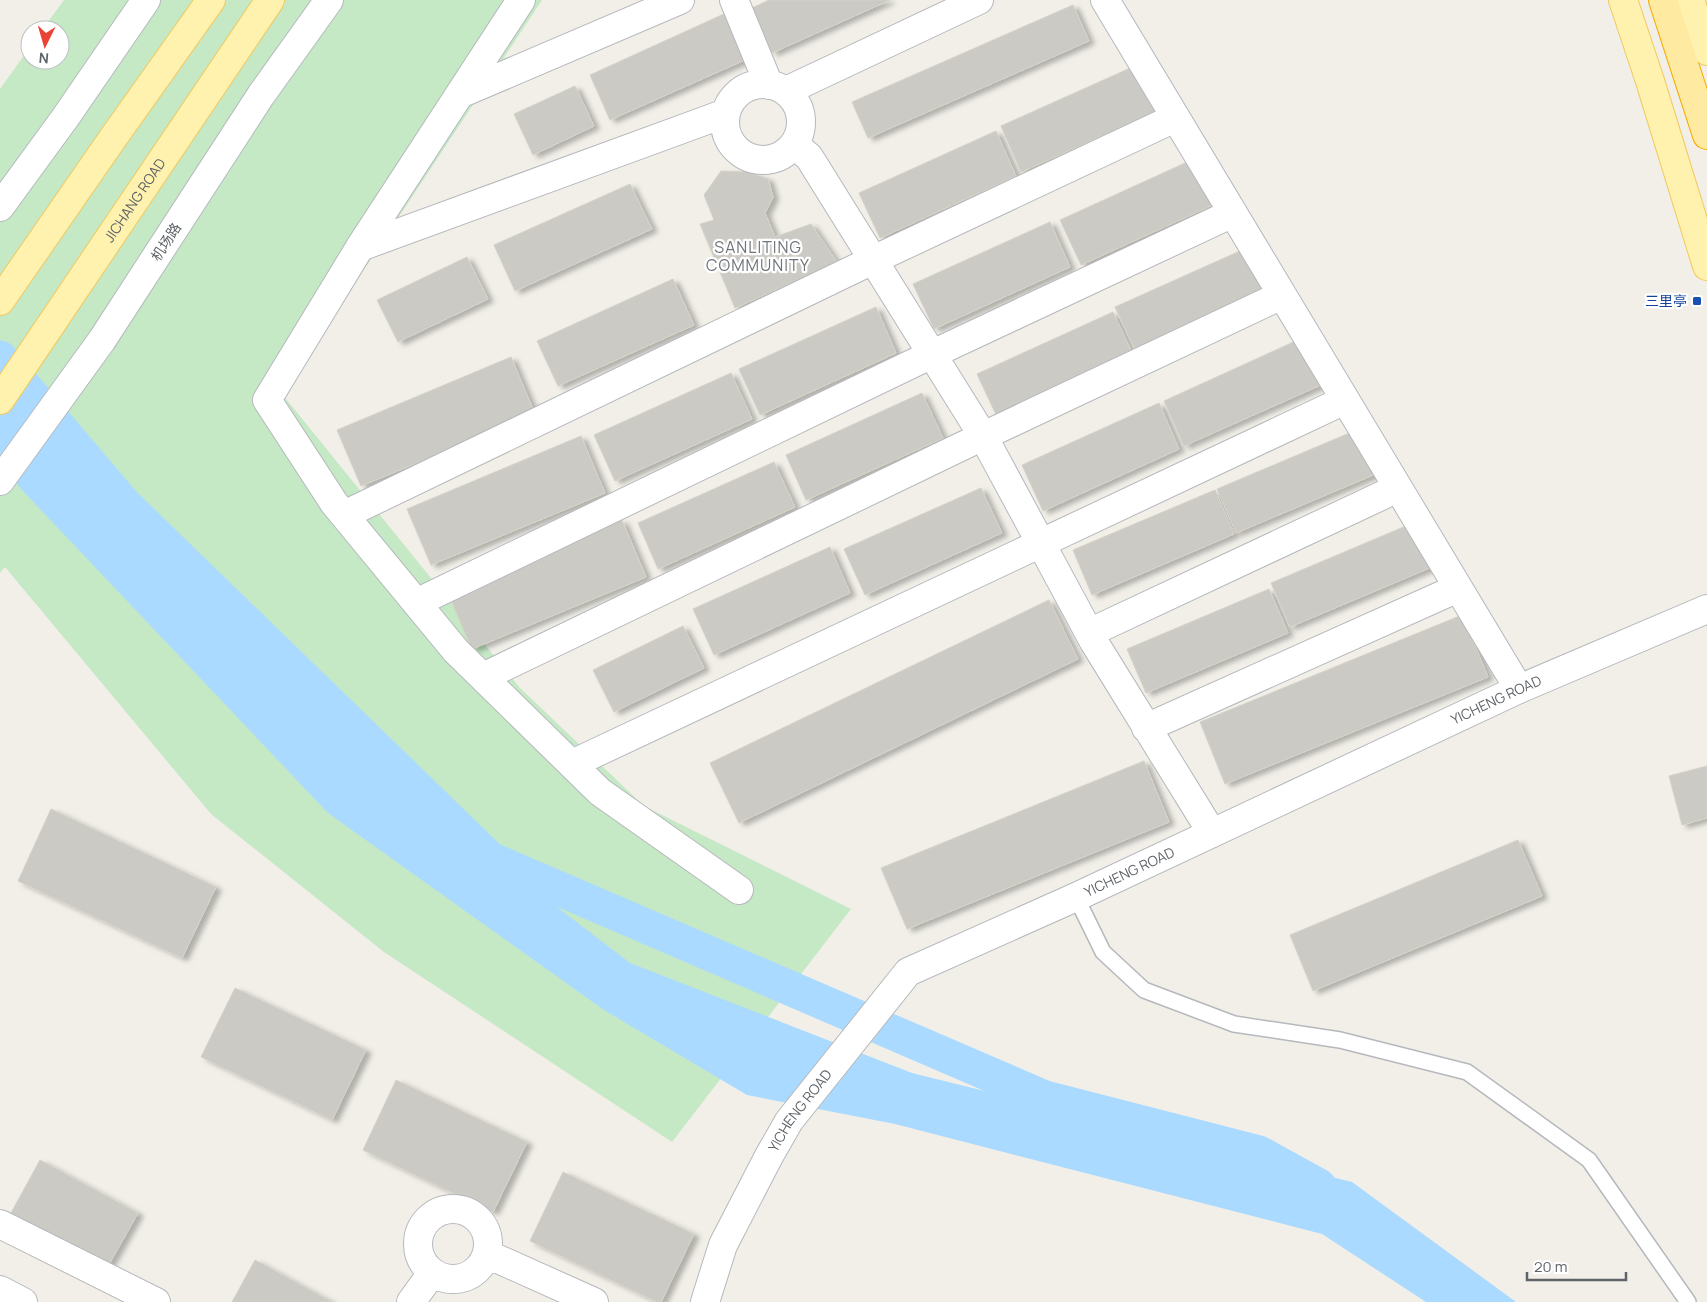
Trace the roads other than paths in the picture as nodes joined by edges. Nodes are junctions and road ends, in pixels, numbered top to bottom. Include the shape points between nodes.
1 (146, 0) edge
2 (211, 0) edge
3 (270, 0) edge
4 (329, 0) edge
5 (521, 0) edge
6 (680, 0) edge
7 (734, 0) edge
8 (979, 0) edge
9 (1105, 0) edge
10 (1623, 0) edge
11 (1663, 0) edge
12 (1690, 0) edge
13 (1707, 52) edge
14 (777, 88) junction
15 (460, 94) junction
16 (726, 113) junction
17 (1175, 118) junction
18 (1707, 135) edge
19 (795, 145) junction
20 (0, 207) edge
21 (1233, 213) junction
22 (360, 247) junction
23 (873, 260) junction
24 (1707, 266) edge
25 (1282, 295) junction
26 (0, 302) edge
27 (932, 354) junction
28 (0, 400) edge
29 (1345, 400) junction
30 (983, 436) junction
31 (0, 481) edge
32 (1398, 488) junction
33 (344, 515) junction
34 (1041, 543) junction
35 (1458, 588) junction
36 (416, 603) junction
37 (1707, 609) edge
38 (1089, 633) junction
39 (483, 677) junction
40 (1519, 690) junction
41 (1146, 728) junction
42 (572, 764) junction
43 (1212, 833) junction
44 (739, 890) dead end
45 (1076, 897) junction
46 (0, 1224) edge
47 (488, 1254) junction
48 (432, 1273) junction
49 (0, 1290) edge
50 (23, 1302) edge
51 (156, 1302) edge
52 (411, 1302) edge
53 (594, 1302) edge
54 (705, 1302) edge
55 (1688, 1302) edge

1 - 20 street
2 - 26 main road
3 - 28 main road, JICHANG ROAD
4 - 31 street, 机场路 via 261,95 102,340
5 - 15 street
6 - 15 street
7 - 14 street
8 - 14 street
9 - 17 street
10 - 24 main road
11 - 18 highway
12 - 13 main road
14 - 16 street via 763,84 751,86 731,101
14 - 19 street via 794,100 800,110 802,122
15 - 22 street
16 - 19 street via 729,139 736,150 747,157 773,160
16 - 22 street
17 - 21 street
17 - 23 street
19 - 23 street via 809,157
21 - 25 street
21 - 27 street
22 - 33 street via 267,400
23 - 27 street
23 - 33 street
25 - 29 street
25 - 30 street
27 - 30 street
27 - 36 street
29 - 32 street
29 - 34 street
30 - 34 street
30 - 39 street
32 - 35 street
32 - 38 street
33 - 36 street
34 - 38 street
34 - 42 street
35 - 40 street
35 - 41 street
36 - 39 street
37 - 40 street, YICHENG ROAD
38 - 41 street
39 - 42 street
40 - 43 street, YICHENG ROAD
41 - 43 street
42 - 44 street via 600,792
43 - 45 street, YICHENG ROAD
45 - 54 street, YICHENG ROAD via 908,972 789,1122 723,1245
45 - 55 lane via 1104,952 1144,990 1234,1024 1340,1040 1467,1072 1589,1160
46 - 51 street
47 - 48 street via 475,1273 465,1278 453,1280
47 - 48 street via 489,1242 480,1220 459,1209 446,1210 426,1221 417,1243 424,1265
47 - 53 street
48 - 52 street
49 - 50 street

